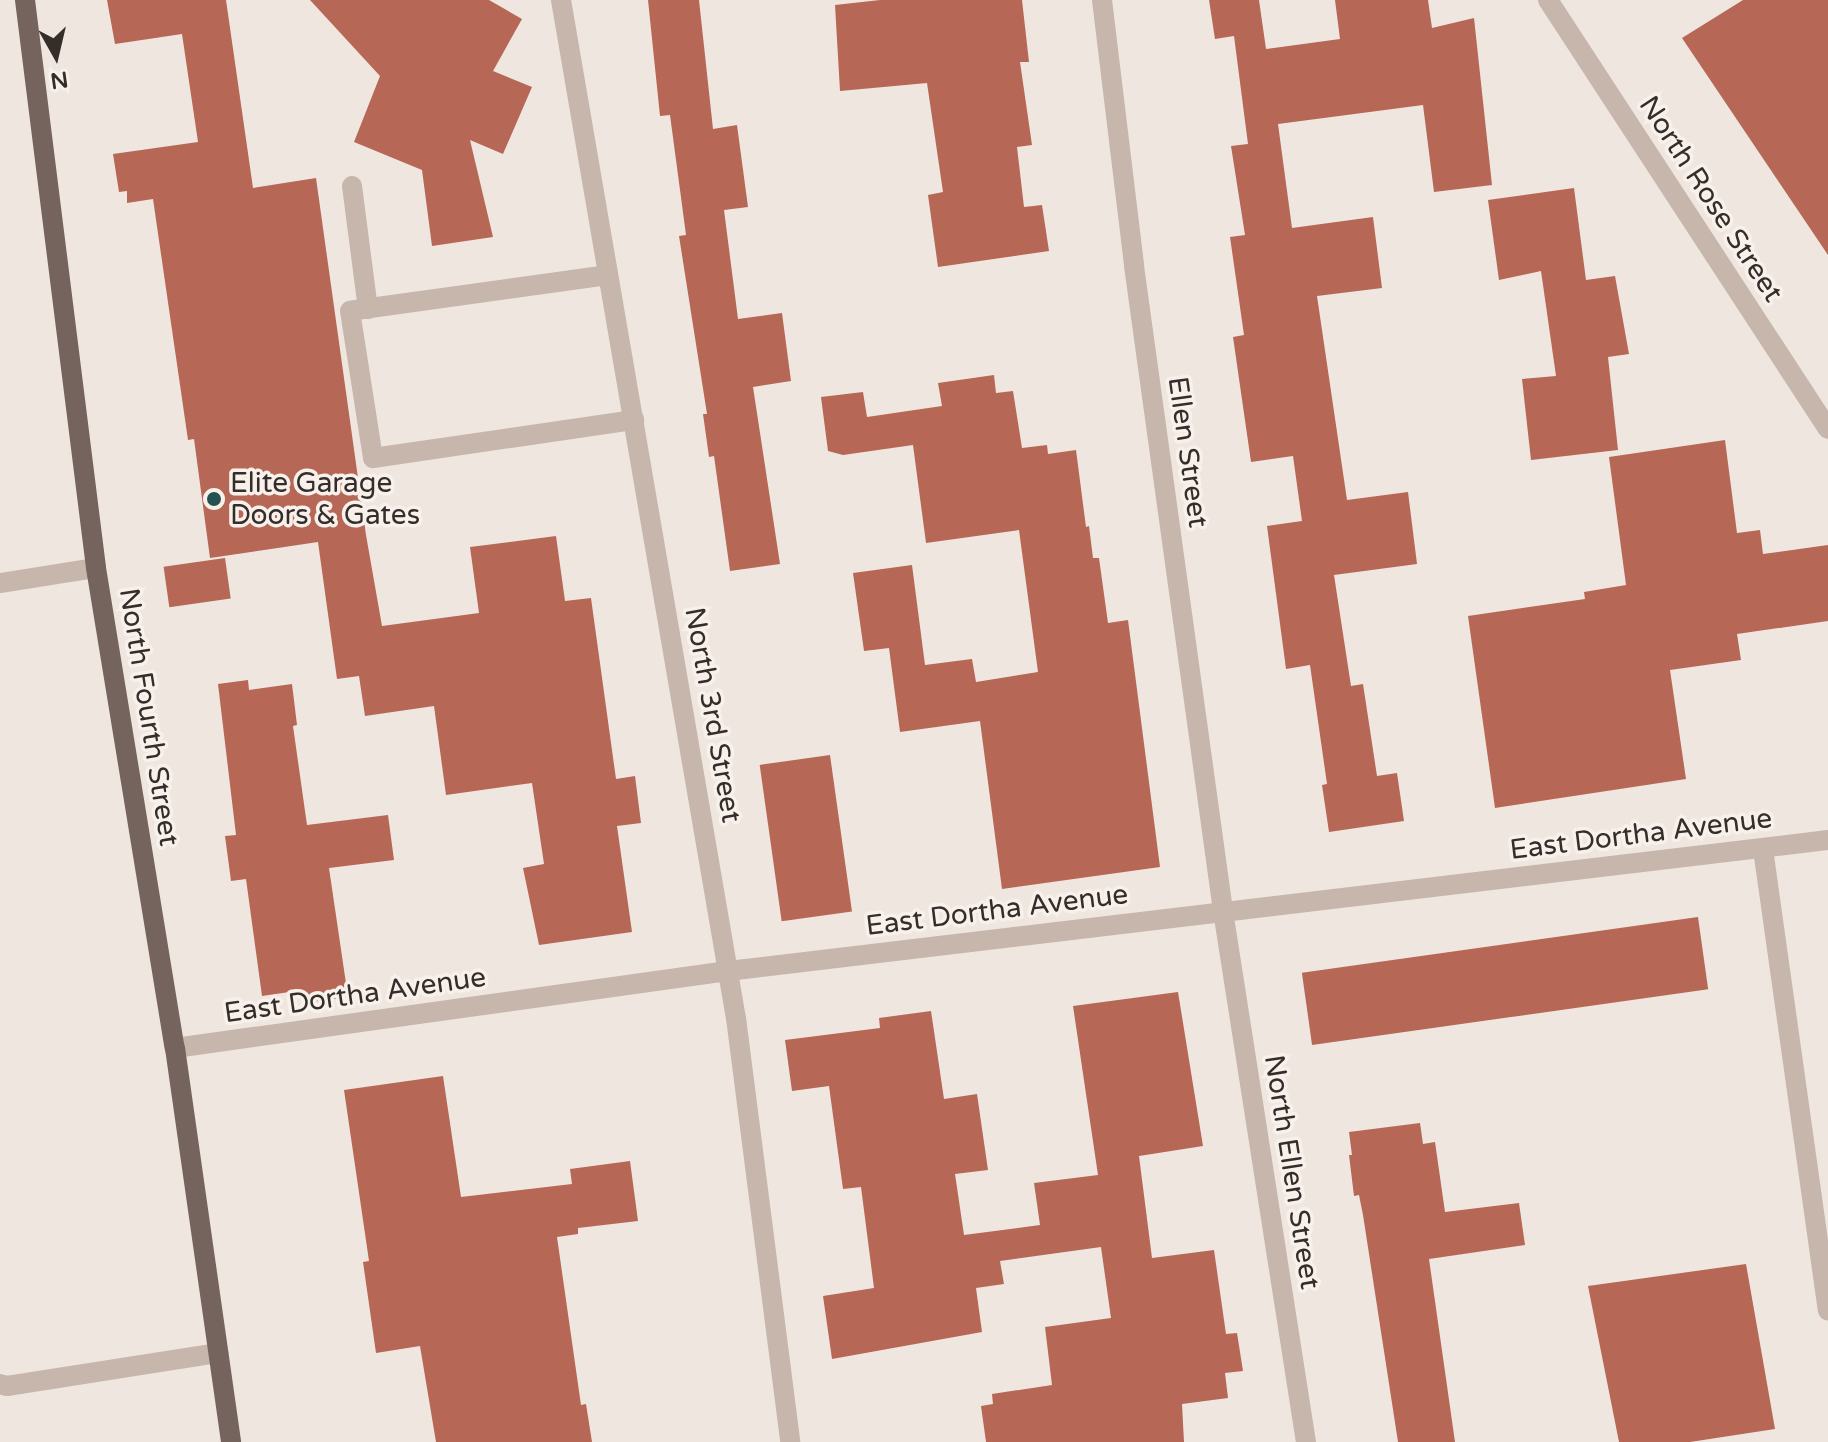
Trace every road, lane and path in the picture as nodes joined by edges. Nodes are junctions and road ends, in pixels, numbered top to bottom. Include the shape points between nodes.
1 (25, 0) edge
2 (561, 0) edge
3 (1102, 0) edge
4 (1548, 0) edge
5 (352, 186) dead end
6 (608, 275) junction
7 (368, 309) junction
8 (634, 420) junction
9 (1828, 429) edge
10 (96, 568) junction
11 (0, 583) edge
12 (1828, 840) edge
13 (1763, 849) junction
14 (1223, 911) junction
15 (728, 971) junction
16 (175, 1048) junction
17 (1828, 1310) edge
18 (218, 1353) junction
19 (0, 1384) edge
20 (231, 1442) edge
21 (790, 1442) edge
22 (1306, 1442) edge

1 - 10 main road, North Fourth Street
2 - 6 street, North 3rd Street
3 - 14 street, Ellen Street
4 - 9 street, North Rose Street
5 - 7 street
6 - 7 street
6 - 8 street, North 3rd Street
7 - 8 street via 350,311 373,458
8 - 15 street, North 3rd Street
10 - 11 street
10 - 16 main road, North Fourth Street
12 - 13 street, East Dortha Avenue
13 - 14 street, East Dortha Avenue
13 - 17 street
14 - 15 street, East Dortha Avenue
14 - 22 street, North Ellen Street
15 - 16 street, East Dortha Avenue
15 - 21 street, North 3rd Street
16 - 18 main road, North Fourth Street
18 - 19 street
18 - 20 main road, North Fourth Street

